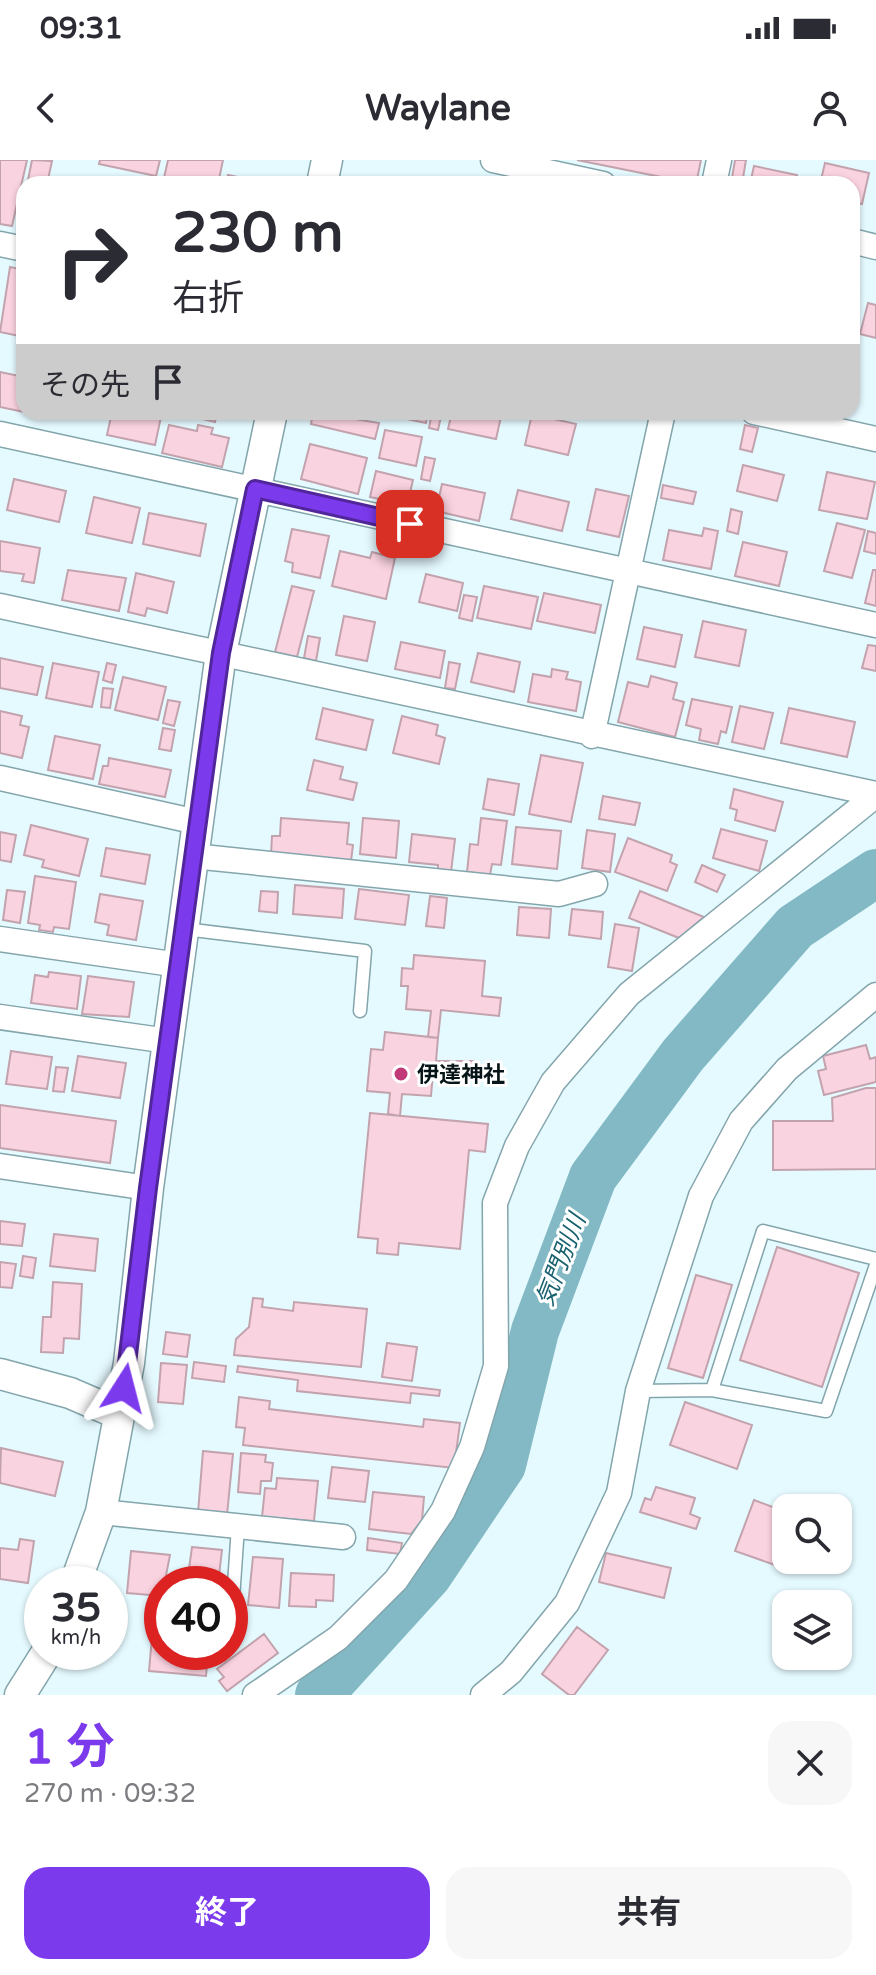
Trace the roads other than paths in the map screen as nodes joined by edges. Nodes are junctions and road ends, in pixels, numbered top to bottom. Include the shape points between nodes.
1 (493, 160) edge
2 (566, 176) edge
3 (270, 420) edge
4 (661, 420) edge
5 (790, 420) edge
6 (0, 434) edge
7 (876, 439) edge
8 (255, 489) junction
9 (627, 572) junction
10 (0, 606) edge
11 (876, 625) edge
12 (221, 653) junction
13 (592, 736) junction
14 (0, 778) edge
15 (876, 794) edge
16 (197, 822) junction
17 (193, 856) junction
18 (595, 884) dead end
19 (184, 929) junction
20 (0, 939) edge
21 (179, 965) junction
22 (876, 995) edge
23 (360, 1011) dead end
24 (0, 1017) edge
25 (168, 1041) junction
26 (0, 1166) edge
27 (148, 1188) junction
28 (876, 1262) edge
29 (0, 1374) edge
30 (712, 1390) junction
31 (638, 1391) junction
32 (119, 1414) junction
33 (101, 1512) junction
34 (238, 1527) junction
35 (343, 1537) dead end
36 (82, 1566) edge
37 (235, 1566) edge
38 (37, 1670) edge
39 (514, 1684) edge
40 (24, 1694) edge
41 (255, 1695) edge
42 (483, 1695) edge

1 - 2 street
3 - 8 street
4 - 9 street
5 - 7 street
6 - 8 street
8 - 9 street
8 - 12 street
9 - 11 street
9 - 13 street
10 - 12 street
12 - 13 street
12 - 16 street
13 - 15 street
14 - 16 street
15 - 41 street via 629,994 553,1082 517,1146 495,1203 496,1366 472,1447 443,1511 396,1580 338,1638
16 - 17 street
17 - 18 street via 559,894
17 - 19 street
19 - 21 street
19 - 23 lane via 365,951
20 - 21 street
21 - 25 street
22 - 31 street via 787,1069 741,1121 701,1196
24 - 25 street
25 - 27 street
26 - 27 street
27 - 32 street
28 - 30 lane via 826,1411
28 - 30 lane via 763,1231
29 - 32 street via 70,1393
30 - 31 lane
31 - 39 street via 619,1493 567,1603
32 - 33 street
33 - 34 street
33 - 36 street
34 - 35 street
34 - 37 lane
38 - 40 street
39 - 42 street

